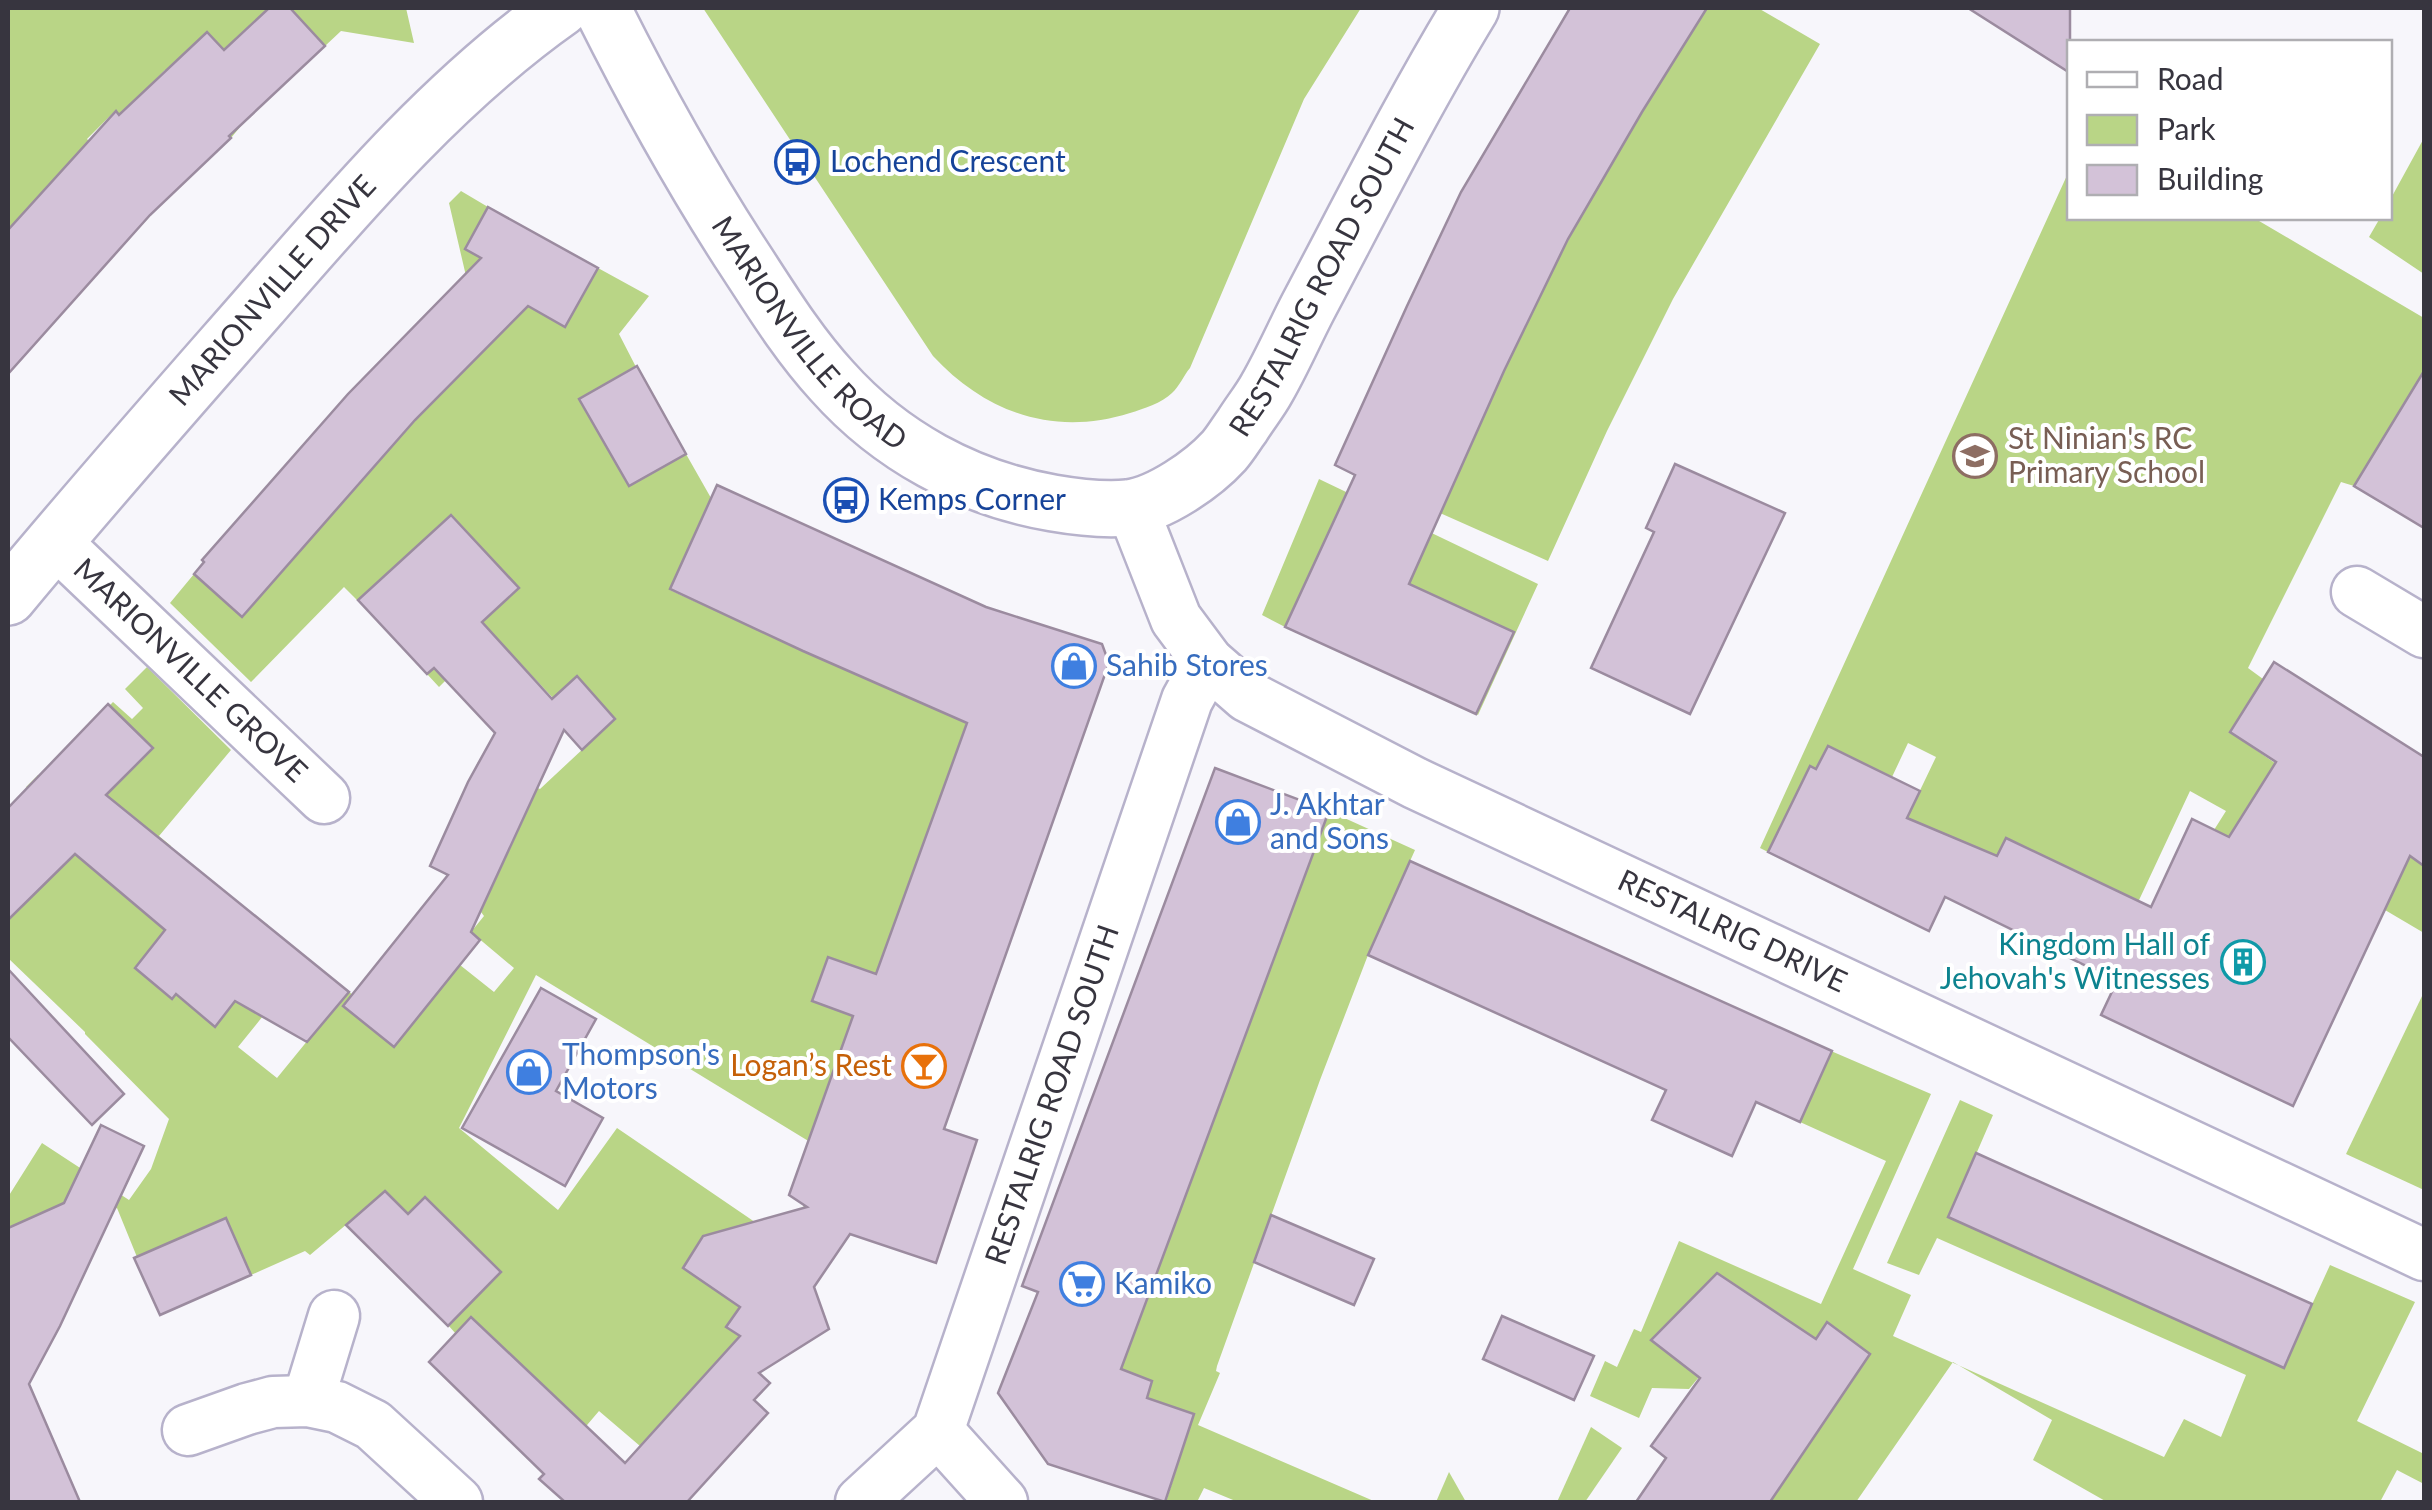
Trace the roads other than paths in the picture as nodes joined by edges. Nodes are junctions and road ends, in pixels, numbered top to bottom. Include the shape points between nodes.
1 (561, 8) edge
2 (602, 8) edge
3 (1470, 8) edge
4 (1132, 507) junction
5 (54, 541) junction
6 (2357, 592) dead end
7 (8, 597) edge
8 (2424, 632) edge
9 (1208, 662) junction
10 (324, 798) dead end
11 (2424, 1256) edge
12 (334, 1316) dead end
13 (308, 1401) junction
14 (188, 1430) dead end
15 (938, 1431) junction
16 (457, 1502) edge
17 (861, 1502) edge
18 (1002, 1502) edge

1 - 5 street, MARIONVILLE DRIVE via 471,79 356,194
2 - 4 street, MARIONVILLE ROAD via 723,226 804,346 864,414 909,448 978,484 1066,505
3 - 4 street, RESTALRIG ROAD SOUTH via 1267,390 1225,450 1164,496
4 - 9 street, RESTALRIG DRIVE via 1176,619
5 - 7 street, MARIONVILLE DRIVE
5 - 10 street, MARIONVILLE GROVE
6 - 8 street
9 - 11 street, RESTALRIG DRIVE via 1247,696 1414,783
9 - 15 street, RESTALRIG ROAD SOUTH via 1187,700
12 - 13 street
13 - 14 street via 263,1404
13 - 16 street via 365,1419
15 - 17 street, RESTALRIG ROAD SOUTH
15 - 18 street

